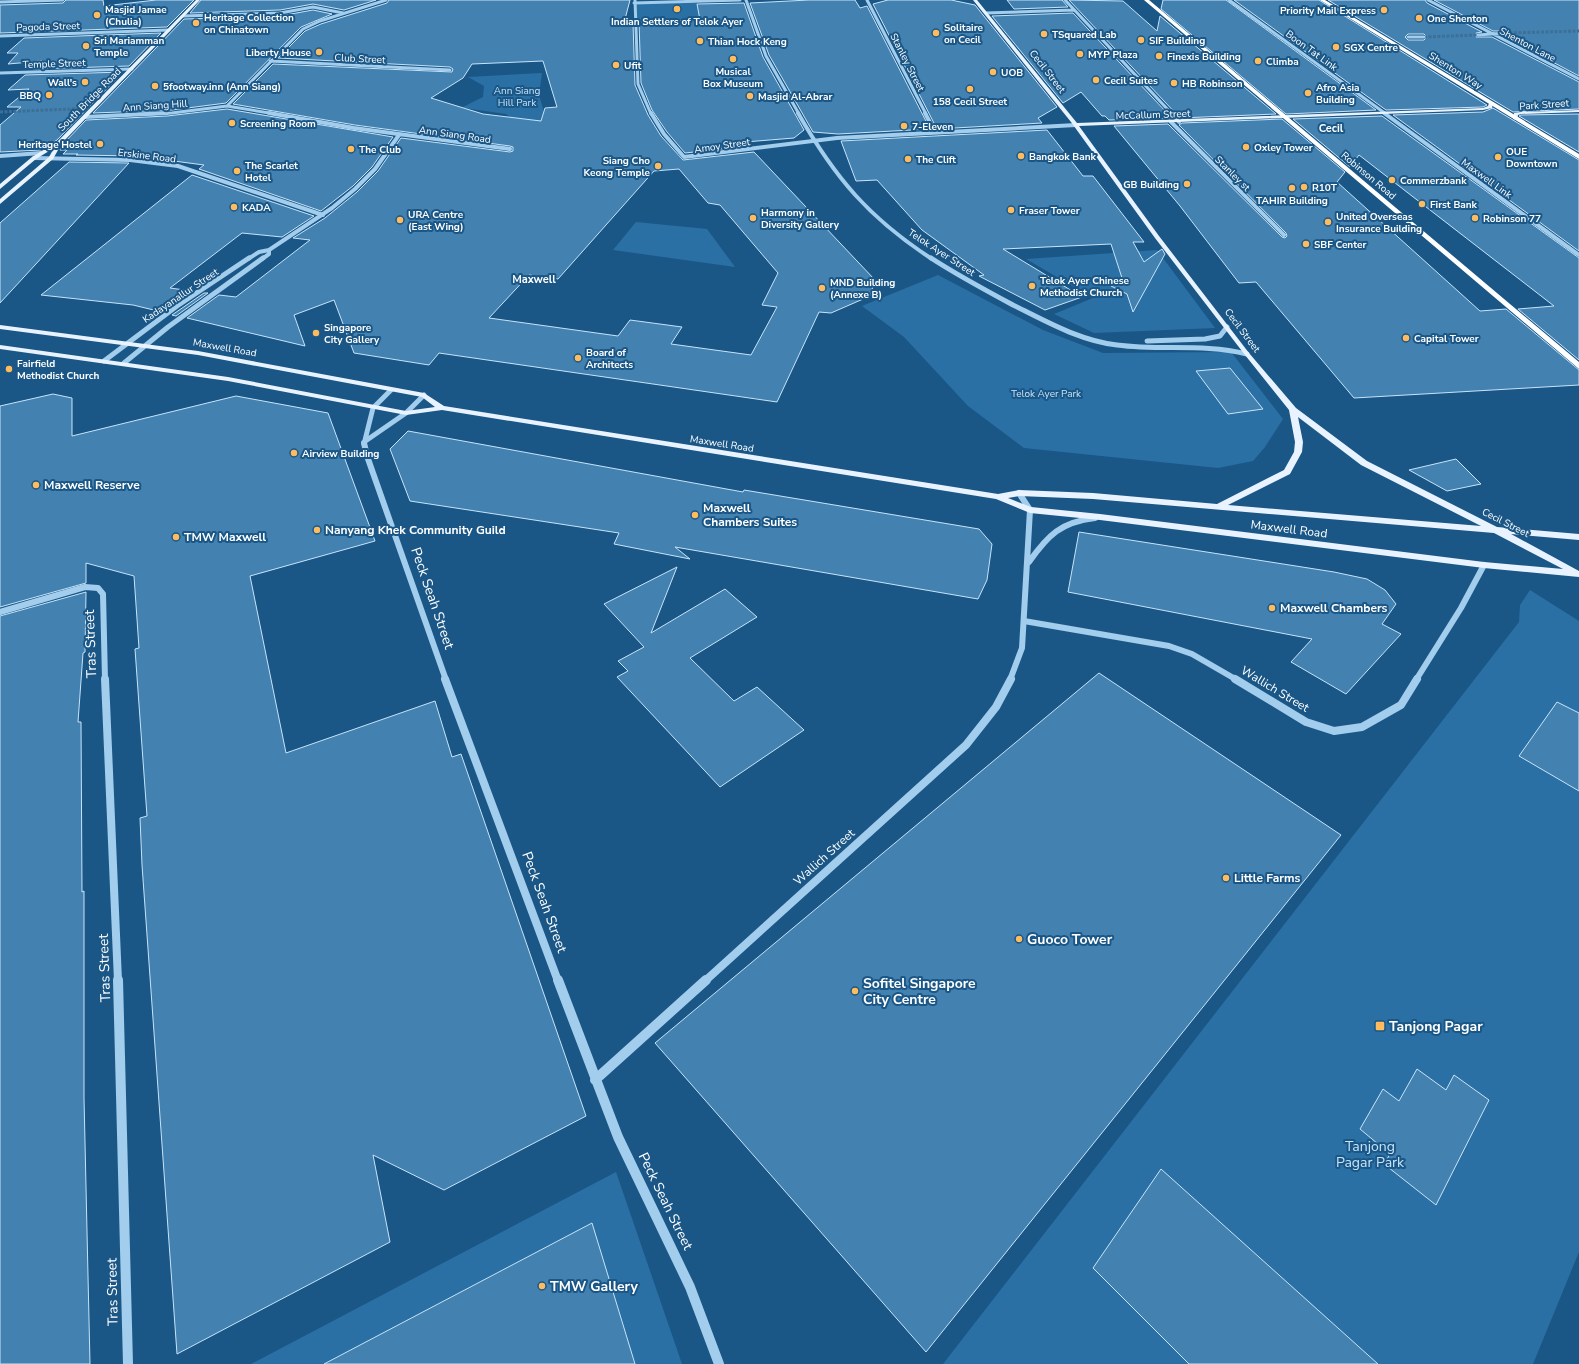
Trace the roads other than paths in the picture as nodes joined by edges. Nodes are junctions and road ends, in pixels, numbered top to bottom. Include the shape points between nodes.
1 (63, 0) edge
2 (198, 0) edge
3 (386, 0) edge
4 (740, 0) edge
5 (746, 0) edge
6 (867, 0) edge
7 (975, 0) edge
8 (1065, 0) edge
9 (1146, 0) edge
10 (1229, 0) edge
11 (1322, 0) edge
12 (1428, 0) edge
13 (0, 2) edge
14 (634, 2) edge
15 (1074, 10) junction
16 (344, 13) junction
17 (986, 13) junction
18 (184, 16) junction
19 (169, 30) junction
20 (1492, 34) junction
21 (1505, 34) tunnel mouth
22 (1478, 35) tunnel mouth
23 (0, 36) edge
24 (1408, 37) dead end
25 (1424, 37) tunnel mouth
26 (270, 61) junction
27 (132, 69) junction
28 (450, 70) dead end
29 (0, 73) edge
30 (1579, 80) edge
31 (1491, 104) junction
32 (226, 106) junction
33 (1579, 111) edge
34 (1385, 114) junction
35 (85, 117) junction
36 (1284, 118) junction
37 (1515, 119) junction
38 (1171, 122) junction
39 (1180, 122) junction
40 (1076, 125) junction
41 (935, 132) junction
42 (399, 135) junction
43 (813, 140) junction
44 (60, 142) junction
45 (801, 142) junction
46 (808, 145) dead end
47 (814, 148) dead end
48 (510, 149) dead end
49 (821, 152) junction
50 (41, 153) junction
51 (0, 156) edge
52 (1579, 157) edge
53 (34, 158) junction
54 (51, 158) junction
55 (0, 187) edge
56 (0, 202) edge
57 (324, 215) junction
58 (1284, 235) dead end
59 (269, 250) junction
60 (1579, 255) edge
61 (0, 327) edge
62 (1227, 327) junction
63 (1101, 342) junction
64 (126, 343) junction
65 (144, 346) junction
66 (0, 347) edge
67 (1247, 354) junction
68 (104, 361) junction
69 (124, 363) junction
70 (1579, 366) edge
71 (391, 390) junction
72 (424, 395) junction
73 (373, 408) junction
74 (442, 408) junction
75 (1293, 410) junction
76 (406, 413) junction
77 (364, 442) junction
78 (1019, 493) junction
79 (998, 497) junction
80 (1220, 505) junction
81 (1030, 510) junction
82 (1100, 517) junction
83 (1497, 530) junction
84 (1579, 537) edge
85 (1029, 562) junction
86 (1484, 565) junction
87 (1579, 574) edge
88 (0, 612) edge
89 (1024, 621) junction
90 (595, 1080) junction
91 (128, 1364) edge
92 (719, 1364) edge

1 - 13 street
2 - 18 main road, South Bridge Road
3 - 16 street
4 - 14 street
5 - 43 street, Telok Ayer Street via 767,58
6 - 41 street, Stanley Street
7 - 17 main road, Cecil Street
8 - 15 street
9 - 36 highway, Robinson Road
10 - 34 street, Boon Tat Link
11 - 31 highway, Shenton Way
12 - 20 street, Shenton Lane
14 - 45 street, Amoy Street via 638,84 652,116 681,156 688,158
15 - 17 street
15 - 39 street
16 - 18 street via 313,7 280,13
16 - 26 street via 302,29
17 - 40 main road, Cecil Street
18 - 19 main road, South Bridge Road
19 - 23 street, Pagoda Street
19 - 27 main road, South Bridge Road
20 - 21 street
20 - 22 street
20 - 30 street, Shenton Lane
24 - 25 street
26 - 28 street, Club Street
26 - 32 street
27 - 29 street, Temple Street
27 - 35 main road, South Bridge Road
31 - 34 main road, McCallum Street via 1483,110
31 - 37 highway, Shenton Way
32 - 35 street, Ann Siang Hill via 172,113
32 - 42 street, Ann Siang Road
33 - 37 main road, Park Street via 1521,113 1516,114
34 - 36 main road, McCallum Street
34 - 60 street, Maxwell Link
35 - 44 main road, South Bridge Road
36 - 39 main road, McCallum Street
36 - 70 highway, Robinson Road
37 - 52 highway, Shenton Way
38 - 39 main road, McCallum Street
38 - 40 main road, McCallum Street
38 - 58 street, Stanley st
40 - 41 street, McCallum Street
40 - 62 main road, Cecil Street via 1157,237
41 - 43 street, McCallum Street
42 - 48 street, Ann Siang Road
42 - 57 street via 365,181
43 - 45 street, Amoy Street
43 - 49 street, Telok Ayer Street
44 - 50 main road, South Bridge Road
44 - 54 main road, South Bridge Road
45 - 46 street
47 - 49 street, Telok Ayer Street
49 - 63 street, Telok Ayer Street via 871,213 942,266 1047,322 1081,337
50 - 51 street
50 - 53 main road, South Bridge Road
53 - 54 street, Erskine Road
53 - 55 main road, South Bridge Road
54 - 56 main road, South Bridge Road
54 - 57 street, Erskine Road via 130,160 178,166
57 - 59 street, Kadayanallur Street
59 - 64 street, Kadayanallur Street via 258,252
59 - 65 street, Kadayanallur Street via 269,254
61 - 64 main road, Maxwell Road via 68,338
62 - 63 street, Telok Ayer Street via 1220,336 1205,339
62 - 67 main road, Cecil Street
63 - 67 street, Telok Ayer Street via 1126,345 1207,346
64 - 65 main road, Maxwell Road
64 - 68 street, Kadayanallur Street
65 - 69 street, Kadayanallur Street
65 - 71 main road, Maxwell Road via 198,353
66 - 68 main road, Maxwell Road
67 - 75 main road, Cecil Street
68 - 69 main road, Maxwell Road
69 - 73 main road, Maxwell Road via 228,379
71 - 72 main road, Maxwell Road
71 - 73 street
72 - 74 main road, Maxwell Road
72 - 76 street
73 - 76 main road, Maxwell Road
73 - 77 street
74 - 76 main road, Maxwell Road
74 - 79 main road, Maxwell Road
75 - 80 main road via 1298,452 1287,472
75 - 83 main road, Cecil Street via 1364,463
76 - 77 street
77 - 90 street, Peck Seah Street via 376,485 402,552 429,635
78 - 79 main road, Maxwell Road
78 - 80 main road, Maxwell Road
78 - 81 street
79 - 81 main road, Maxwell Road
80 - 83 main road, Maxwell Road
81 - 82 main road, Maxwell Road
81 - 85 street, Wallich Street
82 - 85 street via 1076,520 1062,526 1041,545
82 - 86 main road, Maxwell Road
83 - 84 main road, Maxwell Road
83 - 87 main road, Cecil Street
85 - 89 street, Wallich Street
86 - 87 main road, Maxwell Road
86 - 89 street, Wallich Street via 1461,608 1401,705 1362,727 1334,731 1306,722 1192,654 1169,646
88 - 91 street, Tras Street via 85,587 99,587 103,594 116,914
89 - 90 street, Wallich Street via 1022,648 1013,675 996,706 966,745
90 - 92 street, Peck Seah Street via 618,1136 690,1287

